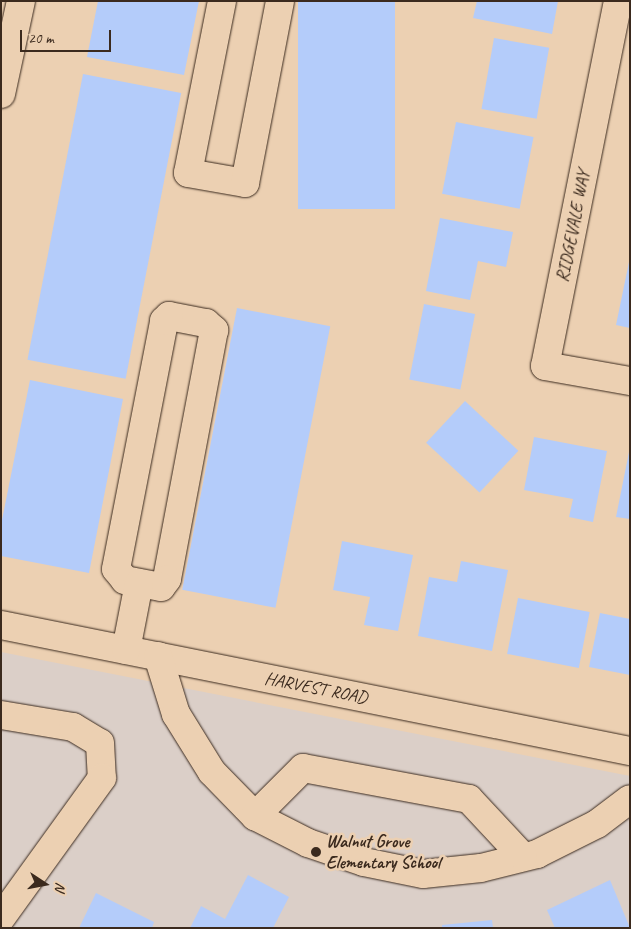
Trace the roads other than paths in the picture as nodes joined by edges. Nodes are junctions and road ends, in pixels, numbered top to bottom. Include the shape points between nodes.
1 (22, 1) edge
2 (222, 1) edge
3 (280, 1) edge
4 (618, 1) edge
5 (1, 94) edge
6 (630, 381) edge
7 (139, 583) junction
8 (1, 625) edge
9 (126, 650) junction
10 (158, 656) junction
11 (1, 715) edge
12 (630, 750) edge
13 (630, 799) edge
14 (255, 816) junction
15 (523, 857) junction
16 (1, 918) edge

1 - 5 street
2 - 3 street via 188,173 245,183
4 - 6 street, RIDGEVALE WAY via 544,366
7 - 7 street via 161,587 167,579 214,330 206,323 169,316 164,321 116,569 124,580
7 - 9 street
8 - 9 street, HARVEST ROAD
9 - 10 street, HARVEST ROAD
10 - 12 street, HARVEST ROAD
10 - 14 street via 176,714 212,772
11 - 16 street via 73,727 100,742 102,778
13 - 15 street via 596,824 537,854
14 - 15 street via 308,843 364,862 423,874 481,868
14 - 15 street via 303,768 469,799

